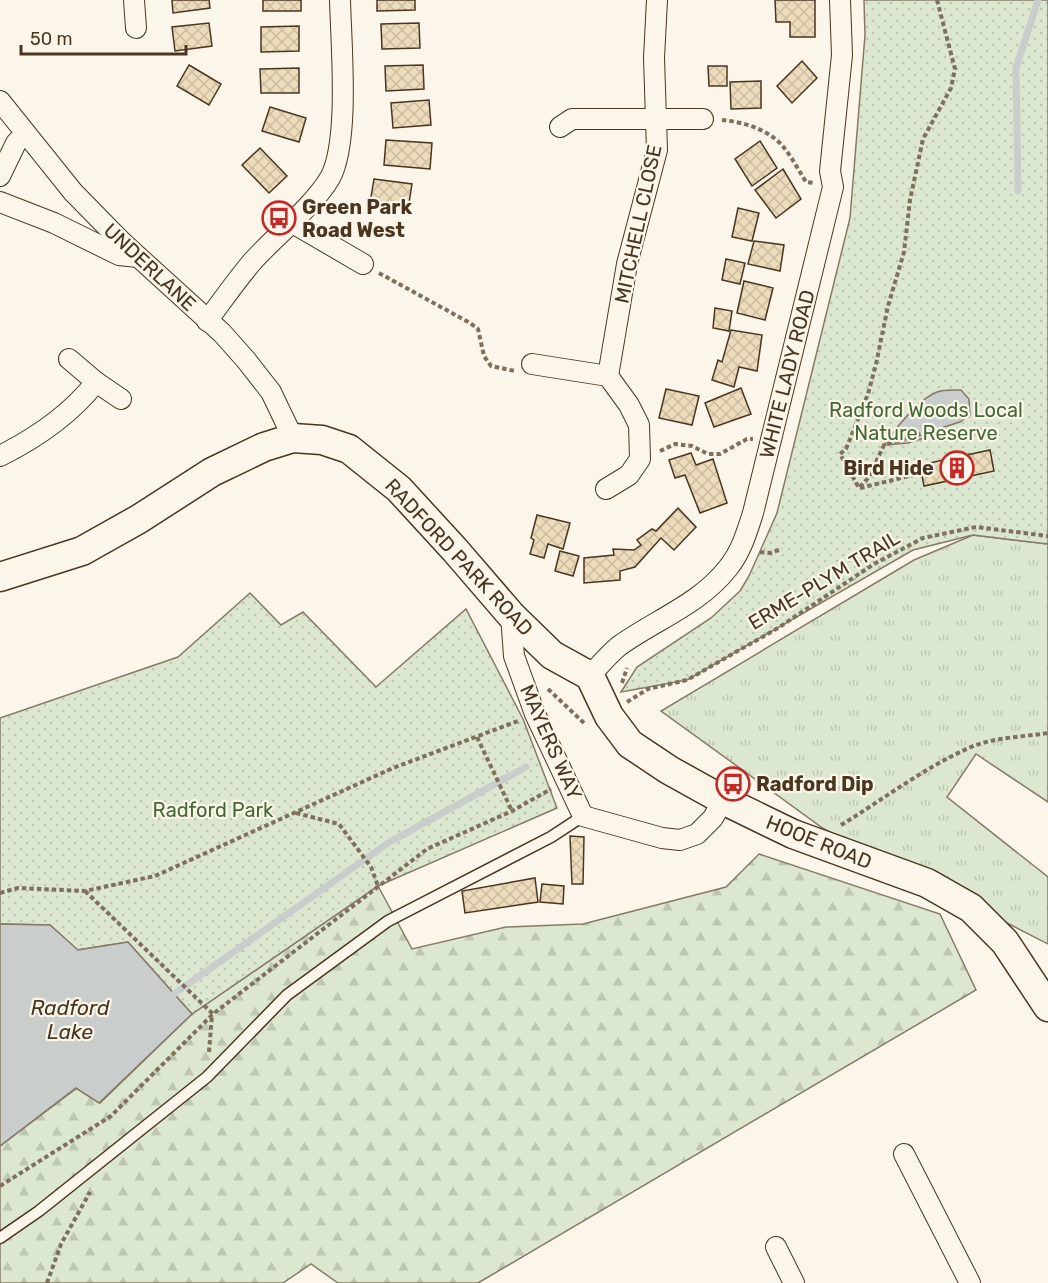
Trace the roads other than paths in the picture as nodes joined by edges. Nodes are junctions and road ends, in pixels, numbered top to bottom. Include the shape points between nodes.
1 (134, 0) edge
2 (340, 0) edge
3 (657, 0) edge
4 (840, 0) edge
5 (136, 28) dead end
6 (0, 100) edge
7 (656, 118) junction
8 (704, 119) road end
9 (560, 127) dead end
10 (25, 134) junction
11 (0, 176) edge
12 (0, 202) edge
13 (291, 222) junction
14 (138, 257) junction
15 (363, 264) road end
16 (207, 321) junction
17 (69, 359) dead end
18 (532, 364) road end
19 (608, 376) junction
20 (96, 382) junction
21 (121, 399) dead end
22 (293, 438) junction
23 (0, 456) edge
24 (606, 489) dead end
25 (0, 577) edge
26 (511, 615) junction
27 (590, 676) junction
28 (723, 800) junction
29 (583, 816) junction
30 (1048, 1007) edge
31 (904, 1154) dead end
32 (0, 1238) edge
33 (776, 1247) dead end
34 (794, 1283) edge
35 (970, 1283) edge

1 - 5 street
2 - 13 street via 343,102 338,156 330,177
3 - 7 street, MITCHELL CLOSE
4 - 27 street, WHITE LADY ROAD via 842,55 830,171 833,187 753,513 742,544 729,568 690,603 619,647
6 - 10 street, UNDERLANE
7 - 8 street
7 - 9 street via 572,119
7 - 19 street, MITCHELL CLOSE via 657,150 627,264
10 - 11 street via 16,143
10 - 14 street, UNDERLANE via 73,192
12 - 14 street via 119,255
13 - 15 street
13 - 16 street via 252,262
14 - 16 street, UNDERLANE
16 - 22 street, UNDERLANE via 222,333 271,392
17 - 20 street
18 - 19 street
19 - 24 street via 639,425 640,459 629,476
20 - 21 street
20 - 23 street via 63,416
22 - 25 street, RADFORD PARK ROAD via 212,472 82,551
22 - 26 street, RADFORD PARK ROAD via 322,440 349,449 399,489
26 - 27 street, RADFORD PARK ROAD via 552,655
26 - 29 street, MAYERS WAY via 514,656 535,714
27 - 28 street, HOOE ROAD via 618,709 630,744
28 - 29 street, MAYERS WAY via 697,834 680,840
28 - 30 street, HOOE ROAD via 812,841 927,883 971,908 1005,942
29 - 32 lane via 551,837 388,921 287,995 207,1077
31 - 35 street
33 - 34 street

